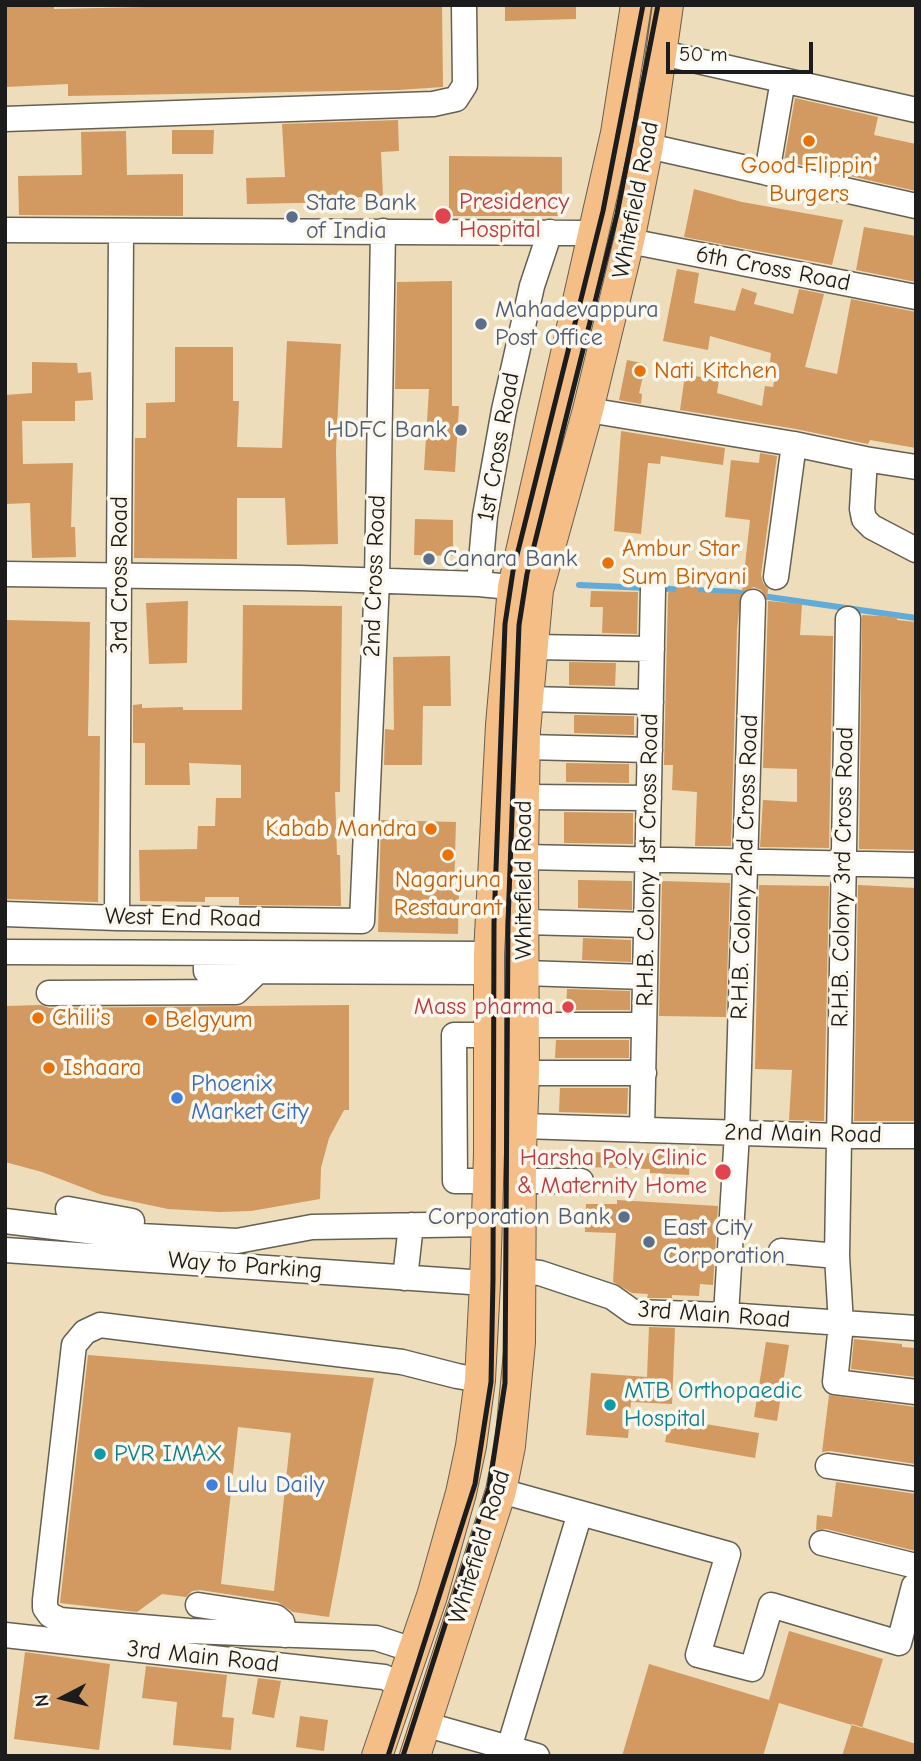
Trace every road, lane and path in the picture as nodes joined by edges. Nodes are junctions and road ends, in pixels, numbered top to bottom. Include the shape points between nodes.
1 (464, 5) edge
2 (636, 5) edge
3 (668, 5) edge
4 (662, 53) junction
5 (783, 80) junction
6 (916, 110) edge
7 (5, 119) edge
8 (648, 146) junction
9 (767, 173) junction
10 (916, 206) edge
11 (5, 230) edge
12 (383, 231) junction
13 (121, 232) junction
14 (550, 232) junction
15 (595, 233) junction
16 (629, 242) junction
17 (916, 297) edge
18 (584, 423) junction
19 (549, 427) junction
20 (794, 444) junction
21 (865, 459) junction
22 (916, 467) edge
23 (916, 550) edge
24 (5, 574) edge
25 (121, 574) junction
26 (776, 577) dead end
27 (377, 580) junction
28 (479, 583) junction
29 (525, 589) junction
30 (653, 589) dead end
31 (753, 602) dead end
32 (848, 619) dead end
33 (533, 647) junction
34 (652, 649) junction
35 (528, 699) junction
36 (651, 702) junction
37 (525, 747) junction
38 (650, 750) junction
39 (524, 796) junction
40 (649, 798) junction
41 (523, 857) junction
42 (648, 860) junction
43 (745, 862) junction
44 (843, 864) junction
45 (916, 865) edge
46 (5, 914) edge
47 (117, 918) junction
48 (362, 920) joint
49 (523, 922) junction
50 (646, 925) junction
51 (5, 952) edge
52 (206, 953) junction
53 (488, 963) junction
54 (258, 971) junction
55 (524, 973) junction
56 (645, 977) junction
57 (49, 993) dead end
58 (524, 1025) junction
59 (644, 1026) junction
60 (524, 1073) junction
61 (643, 1073) junction
62 (522, 1126) junction
63 (642, 1130) junction
64 (737, 1133) junction
65 (838, 1136) junction
66 (916, 1136) edge
67 (521, 1181) junction
68 (581, 1181) dead end
69 (68, 1209) dead end
70 (5, 1221) edge
71 (486, 1224) junction
72 (411, 1225) junction
73 (312, 1227) junction
74 (5, 1250) edge
75 (200, 1251) junction
76 (781, 1251) dead end
77 (837, 1256) junction
78 (304, 1270) junction
79 (66, 1271) dead end
80 (520, 1271) junction
81 (405, 1278) junction
82 (485, 1283) junction
83 (726, 1315) junction
84 (841, 1324) junction
85 (916, 1328) edge
86 (301, 1349) junction
87 (199, 1358) dead end
88 (480, 1380) junction
89 (916, 1392) edge
90 (828, 1466) dead end
91 (916, 1479) edge
92 (501, 1491) junction
93 (580, 1513) junction
94 (822, 1543) dead end
95 (916, 1566) edge
96 (916, 1587) edge
97 (198, 1605) dead end
98 (5, 1635) edge
99 (285, 1635) junction
100 (413, 1650) junction
101 (400, 1684) junction
102 (422, 1747) edge
103 (509, 1748) junction
104 (377, 1756) edge
105 (537, 1756) edge

1 - 7 street via 465,85 456,99 433,104
2 - 15 main road, Whitefield Road
3 - 4 main road, Whitefield Road
4 - 5 street
4 - 8 main road, Whitefield Road
5 - 6 street
5 - 9 street
8 - 9 street
8 - 16 main road, Whitefield Road
9 - 10 street
11 - 13 street
12 - 13 street
12 - 14 street
12 - 27 street, 2nd Cross Road
13 - 25 street, 3rd Cross Road
14 - 15 street
14 - 28 street, 1st Cross Road via 532,286 504,410 485,516
15 - 19 main road, Whitefield Road
16 - 17 street, 6th Cross Road
16 - 18 main road, Whitefield Road
18 - 19 main road
18 - 20 street
18 - 29 main road, Whitefield Road
19 - 29 main road, Whitefield Road
20 - 21 street
20 - 26 street
21 - 22 street
21 - 23 street via 864,519
24 - 25 street
25 - 27 street
25 - 47 street, 3rd Cross Road
27 - 28 street
27 - 48 street, 2nd Cross Road
28 - 29 street
29 - 33 main road, Whitefield Road
29 - 53 main road, Whitefield Road via 501,725
30 - 34 street, R.H.B. Colony 1st Cross Road
31 - 43 street, R.H.B. Colony 2nd Cross Road
32 - 44 street, R.H.B. Colony 3rd Cross Road
33 - 34 street
33 - 35 main road, Whitefield Road
34 - 36 street, R.H.B. Colony 1st Cross Road
35 - 36 street
35 - 37 main road, Whitefield Road
36 - 38 street, R.H.B. Colony 1st Cross Road
37 - 38 street
37 - 39 main road, Whitefield Road
38 - 40 street, R.H.B. Colony 1st Cross Road
39 - 40 street
39 - 41 main road, Whitefield Road
40 - 42 street, R.H.B. Colony 1st Cross Road
41 - 42 street
41 - 49 main road, Whitefield Road
42 - 43 street
42 - 50 street, R.H.B. Colony 1st Cross Road
43 - 44 street
43 - 64 street, R.H.B. Colony 2nd Cross Road
44 - 45 street
44 - 65 street, R.H.B. Colony 3rd Cross Road
46 - 47 street, West End Road
47 - 48 street, West End Road
49 - 50 street
49 - 55 main road, Whitefield Road
50 - 56 street, R.H.B. Colony 1st Cross Road
51 - 52 street
52 - 53 street
52 - 54 street via 206,971
53 - 54 street
53 - 71 main road, Whitefield Road
54 - 57 street via 236,992
55 - 56 street
55 - 58 main road, Whitefield Road
56 - 59 street, R.H.B. Colony 1st Cross Road
58 - 59 street
58 - 60 main road, Whitefield Road
59 - 61 street, R.H.B. Colony 1st Cross Road
60 - 61 street
60 - 62 main road, Whitefield Road
61 - 63 street, R.H.B. Colony 1st Cross Road
62 - 63 street, 2nd Main Road
62 - 67 main road, Whitefield Road
63 - 64 street, 2nd Main Road
64 - 65 street, 2nd Main Road
64 - 83 street, R.H.B. Colony 2nd Cross Road
65 - 66 street, 2nd Main Road
65 - 77 street, R.H.B. Colony 3rd Cross Road
67 - 68 street
67 - 80 main road, Whitefield Road
69 - 75 street via 182,1227
70 - 75 street via 120,1235
71 - 72 street
71 - 82 main road, Whitefield Road
72 - 73 street
72 - 81 street
73 - 75 street
73 - 78 street
74 - 75 street, Way to Parking
75 - 78 street, Way to Parking
75 - 79 street via 184,1277
76 - 77 street
77 - 84 street, R.H.B. Colony 3rd Cross Road
78 - 81 street, Way to Parking
80 - 83 street, 3rd Main Road via 540,1273 612,1297 633,1312
80 - 92 main road, Whitefield Road via 515,1401
81 - 82 street, Way to Parking
82 - 88 main road, Whitefield Road
83 - 84 street, 3rd Main Road
84 - 85 street, 3rd Main Road
84 - 89 street, R.H.B. Colony 3rd Cross Road via 835,1382
86 - 87 street via 293,1358 209,1352
86 - 88 street via 402,1362
86 - 99 street via 100,1325 85,1332 74,1345 45,1600 50,1615 60,1620
88 - 100 main road, Whitefield Road via 461,1493
90 - 91 street
92 - 93 street
92 - 102 main road, Whitefield Road
93 - 96 street via 728,1554 698,1655 752,1669 771,1605 899,1643
93 - 103 street
94 - 95 street
97 - 99 street via 276,1617
98 - 101 street, 3rd Main Road via 384,1677
99 - 100 street via 376,1638
100 - 101 main road, Whitefield Road
101 - 104 main road, Whitefield Road
102 - 103 street
103 - 105 street

